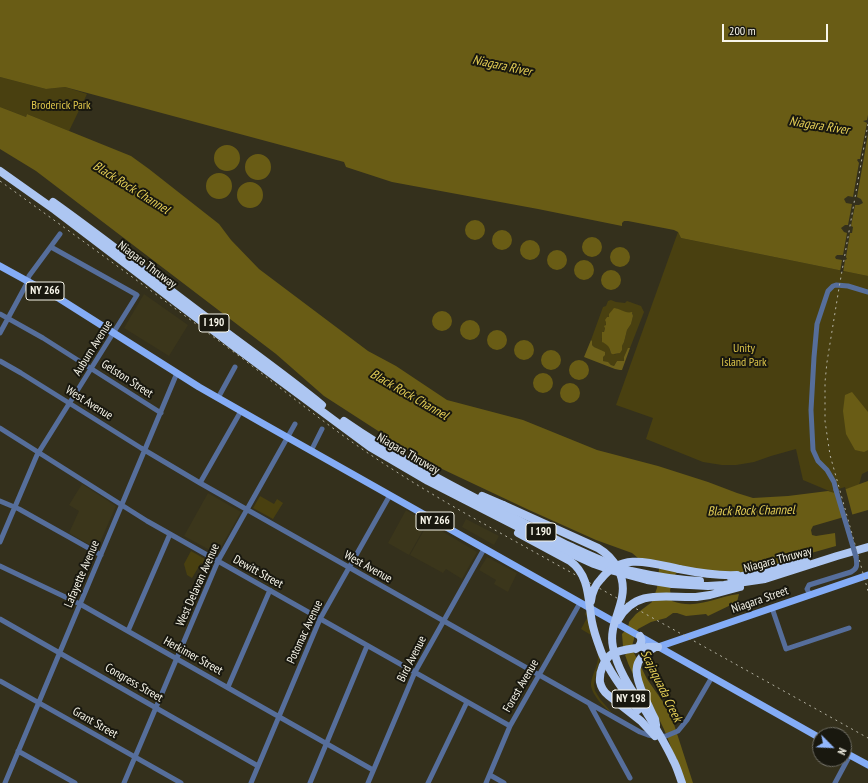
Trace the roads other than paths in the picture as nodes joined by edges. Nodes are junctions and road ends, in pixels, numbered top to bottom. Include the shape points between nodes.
1 (0, 165) edge
2 (0, 171) edge
3 (60, 234) dead end
4 (51, 247) junction
5 (0, 266) edge
6 (27, 281) junction
7 (868, 292) edge
8 (0, 314) edge
9 (8, 318) junction
10 (114, 332) junction
11 (0, 333) edge
12 (0, 361) edge
13 (235, 367) dead end
14 (91, 368) junction
15 (178, 373) junction
16 (218, 398) junction
17 (70, 403) junction
18 (241, 411) junction
19 (161, 413) junction
20 (295, 424) dead end
21 (0, 428) edge
22 (322, 429) dead end
23 (287, 437) junction
24 (145, 450) junction
25 (311, 451) junction
26 (39, 452) junction
27 (430, 478) junction
28 (200, 483) junction
29 (390, 495) junction
30 (0, 501) edge
31 (122, 505) junction
32 (15, 507) junction
33 (247, 510) junction
34 (170, 534) junction
35 (0, 542) edge
36 (868, 543) edge
37 (868, 547) edge
38 (484, 549) junction
39 (101, 555) junction
40 (218, 561) junction
41 (0, 566) edge
42 (349, 567) junction
43 (754, 574) junction
44 (868, 575) edge
45 (765, 579) junction
46 (680, 582) junction
47 (270, 590) junction
48 (810, 595) junction
49 (580, 603) junction
50 (80, 604) junction
51 (772, 608) junction
52 (590, 613) junction
53 (0, 619) edge
54 (320, 619) junction
55 (444, 621) junction
56 (849, 628) dead end
57 (128, 631) junction
58 (613, 631) junction
59 (638, 635) junction
60 (367, 646) junction
61 (658, 647) junction
62 (632, 649) junction
63 (60, 653) junction
64 (177, 659) junction
65 (415, 672) junction
66 (539, 675) junction
67 (712, 677) junction
68 (0, 681) edge
69 (228, 688) junction
70 (467, 702) junction
71 (39, 703) junction
72 (589, 703) junction
73 (156, 708) junction
74 (279, 717) junction
75 (510, 726) junction
76 (812, 733) edge
77 (660, 735) junction
78 (326, 744) junction
79 (18, 751) junction
80 (852, 756) edge
81 (135, 758) junction
82 (868, 765) edge
83 (258, 766) junction
84 (841, 767) edge
85 (374, 770) junction
86 (490, 775) junction
87 (630, 778) dead end
88 (4, 783) edge
89 (75, 783) edge
90 (124, 783) edge
91 (181, 783) edge
92 (251, 783) edge
93 (310, 783) edge
94 (368, 783) edge
95 (428, 783) edge
96 (486, 783) edge
97 (504, 783) edge
98 (677, 783) edge
99 (682, 783) edge
100 (835, 783) edge

1 - 27 highway, Niagara Thruway / I 190 via 76,218 324,407
2 - 27 highway, Niagara Thruway / I 190 via 364,442
3 - 4 street
4 - 6 street
4 - 10 street, Auburn Avenue via 137,295
5 - 6 main road, NY 266
6 - 9 street
6 - 10 main road, NY 266
7 - 48 street, bridge via 836,284 828,291 817,324 812,410 813,450 834,482 857,567 851,572 809,585 807,589
8 - 9 street, Gelston Street
9 - 11 street
9 - 14 street, Gelston Street
10 - 14 street, Auburn Avenue
10 - 15 main road, NY 266
12 - 17 street, West Avenue
13 - 16 street
14 - 17 street, Auburn Avenue
14 - 19 street, Gelston Street
15 - 16 main road, NY 266
15 - 19 street, Lafayette Avenue
16 - 18 main road, NY 266
17 - 24 street, West Avenue
17 - 26 street, Auburn Avenue
18 - 23 main road, NY 266
18 - 28 street
19 - 24 street, Lafayette Avenue
20 - 23 street, West Delavan Avenue
21 - 26 street, Dewitt Street
22 - 25 street
23 - 25 main road, NY 266
23 - 33 street, West Delavan Avenue
24 - 28 street, West Avenue
24 - 31 street, Lafayette Avenue
25 - 29 main road, NY 266
26 - 31 street, Dewitt Street
26 - 32 street, Auburn Avenue
27 - 46 highway, Niagara Thruway / I 190 via 590,556 630,571
27 - 46 highway, Niagara Thruway / I 190 via 557,547 607,569 647,580
27 - 52 highway, bridge via 479,512 577,566 586,583
27 - 58 highway, bridge via 451,482 606,552 619,572 623,589
28 - 33 street, West Avenue
29 - 38 main road, NY 266
29 - 42 street, Potomac Avenue
30 - 32 street
31 - 34 street, Dewitt Street
31 - 39 street, Lafayette Avenue
32 - 35 street, Auburn Avenue
32 - 39 street
33 - 40 street, West Delavan Avenue
33 - 42 street, West Avenue
34 - 40 street, Dewitt Street
34 - 57 street
36 - 43 highway, Niagara Thruway / I 190
37 - 45 highway, Niagara Thruway / I 190
38 - 49 main road, NY 266
38 - 55 street, Bird Avenue
39 - 50 street, Lafayette Avenue
40 - 47 street, Dewitt Street
40 - 64 street, West Delavan Avenue
41 - 50 street, Herkimer Street
42 - 54 street, Potomac Avenue
42 - 55 street, West Avenue
43 - 46 highway, Niagara Thruway / I 190 via 738,578
43 - 52 highway, bridge via 722,576 629,562 608,571 597,583
44 - 48 main road, Niagara Street
45 - 46 highway, Niagara Thruway / I 190 via 703,586
45 - 58 highway, bridge via 696,597 652,596 641,599 625,610
47 - 54 street, Dewitt Street
47 - 69 street
48 - 51 main road, Niagara Street
49 - 59 main road, NY 266
49 - 66 street, Forest Avenue
50 - 57 street, Herkimer Street
50 - 63 street, Lafayette Avenue
51 - 56 street via 786,649
51 - 61 main road, Niagara Street
52 - 77 highway, NY 198, bridge via 595,636 607,664 647,722
53 - 63 street, Congress Street
54 - 60 street, Dewitt Street
54 - 74 street, Potomac Avenue
55 - 65 street, Bird Avenue
55 - 66 street, West Avenue
57 - 64 street, Herkimer Street
58 - 77 highway, NY 198, bridge via 614,652 623,676
59 - 61 main road, NY 266
59 - 62 highway via 642,643
60 - 65 street, Dewitt Street
60 - 78 street
61 - 62 highway
61 - 67 main road
61 - 77 highway, bridge via 648,651 640,659 636,671 637,680
62 - 77 highway via 608,657 602,669 601,685 604,692
63 - 71 street, Lafayette Avenue
63 - 73 street, Congress Street
64 - 69 street, Herkimer Street
64 - 73 street, West Delavan Avenue
65 - 70 street, Dewitt Street
65 - 85 street, Bird Avenue
66 - 72 street, West Avenue
66 - 75 street, Forest Avenue
67 - 76 main road
67 - 77 street via 681,727
68 - 71 street, Grant Street
69 - 74 street, Herkimer Street
70 - 75 street, Dewitt Street
70 - 95 street
71 - 79 street, Lafayette Avenue
71 - 81 street, Grant Street
72 - 77 street, West Avenue via 640,732 658,737
72 - 87 street
73 - 81 street, West Delavan Avenue
73 - 83 street, Congress Street
74 - 78 street, Herkimer Street
74 - 83 street, Potomac Avenue
75 - 86 street, Forest Avenue
77 - 98 highway, NY 198
77 - 99 highway, NY 198, bridge
78 - 85 street, Herkimer Street
78 - 93 street
79 - 88 street, Lafayette Avenue
79 - 89 street
80 - 82 main road
81 - 90 street, West Delavan Avenue
81 - 91 street, Grant Street
83 - 92 street, Potomac Avenue
84 - 100 street
85 - 94 street, Bird Avenue
86 - 96 street, Forest Avenue
86 - 97 street

